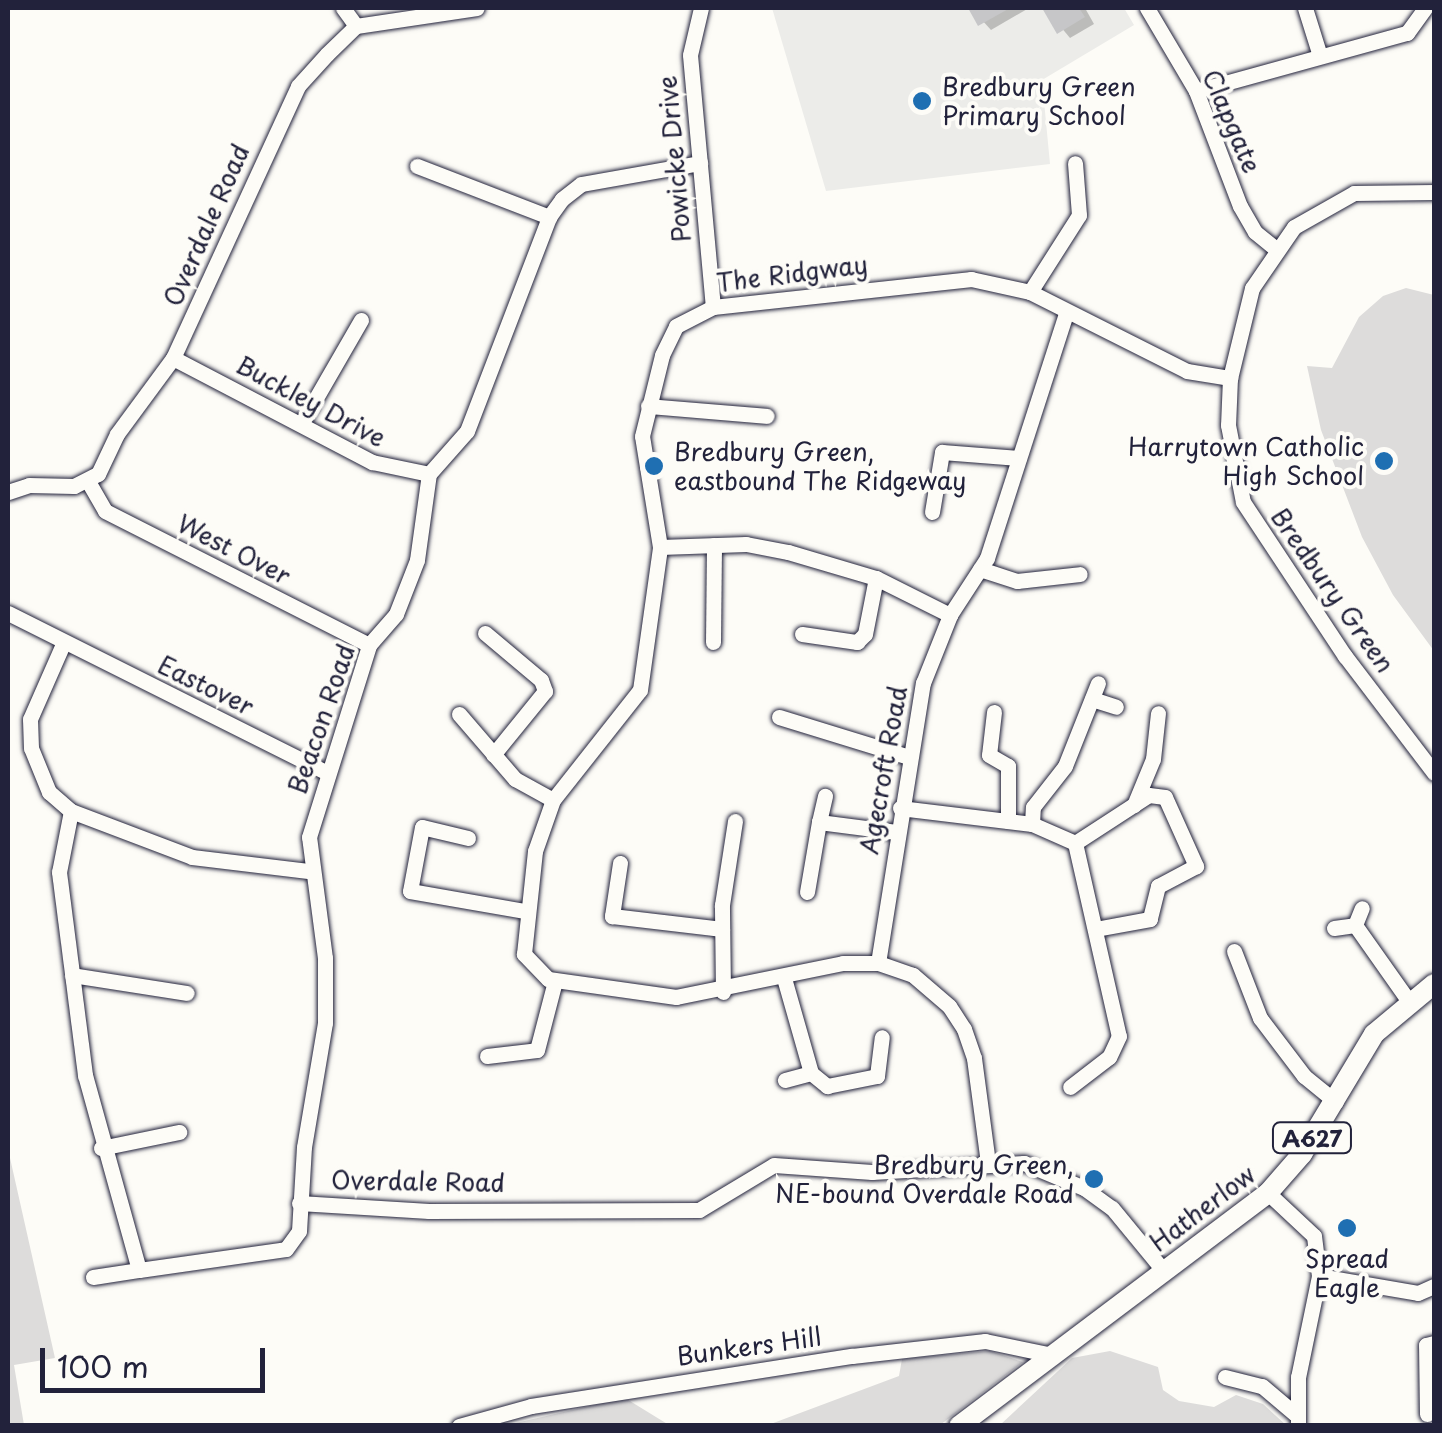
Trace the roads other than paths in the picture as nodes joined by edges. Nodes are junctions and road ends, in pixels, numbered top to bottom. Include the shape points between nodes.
1 (343, 8) edge
2 (478, 8) edge
3 (700, 8) edge
4 (1147, 8) edge
5 (1305, 8) edge
6 (1426, 8) edge
7 (356, 26) junction
8 (1320, 56) junction
9 (1196, 91) junction
10 (700, 163) junction
11 (1075, 163) dead end
12 (422, 173) dead end
13 (1434, 192) edge
14 (549, 217) junction
15 (1275, 248) junction
16 (1030, 292) junction
17 (713, 307) junction
18 (1066, 314) junction
19 (361, 320) dead end
20 (173, 358) junction
21 (1230, 378) junction
22 (648, 406) junction
23 (767, 416) dead end
24 (301, 424) junction
25 (1020, 458) junction
26 (429, 474) junction
27 (89, 483) junction
28 (8, 492) edge
29 (932, 512) dead end
30 (714, 545) junction
31 (660, 547) junction
32 (980, 569) junction
33 (1080, 574) dead end
34 (876, 578) junction
35 (8, 613) edge
36 (950, 615) junction
37 (485, 632) dead end
38 (802, 634) dead end
39 (713, 642) dead end
40 (64, 644) junction
41 (370, 645) junction
42 (1116, 707) dead end
43 (994, 712) dead end
44 (1158, 713) dead end
45 (459, 714) dead end
46 (779, 717) dead end
47 (493, 755) junction
48 (909, 757) junction
49 (326, 772) junction
50 (1434, 773) edge
51 (825, 796) dead end
52 (553, 800) junction
53 (1134, 805) junction
54 (900, 808) junction
55 (70, 812) junction
56 (735, 821) dead end
57 (1008, 821) junction
58 (819, 822) junction
59 (1032, 824) junction
60 (896, 832) junction
61 (468, 838) dead end
62 (1075, 843) junction
63 (620, 863) dead end
64 (308, 872) junction
65 (807, 892) dead end
66 (1362, 908) dead end
67 (525, 911) junction
68 (1355, 924) junction
69 (1334, 928) dead end
70 (722, 929) junction
71 (1095, 929) junction
72 (1234, 952) dead end
73 (878, 962) junction
74 (72, 975) junction
75 (784, 978) junction
76 (554, 981) junction
77 (1434, 984) edge
78 (723, 992) junction
79 (187, 993) dead end
80 (1408, 1000) junction
81 (882, 1038) dead end
82 (487, 1056) dead end
83 (812, 1072) junction
84 (785, 1080) dead end
85 (1070, 1087) dead end
86 (1336, 1102) junction
87 (178, 1132) dead end
88 (101, 1148) junction
89 (988, 1163) junction
90 (1268, 1193) junction
91 (299, 1203) junction
92 (140, 1270) junction
93 (1163, 1270) junction
94 (93, 1276) dead end
95 (1320, 1276) junction
96 (1434, 1286) edge
97 (1434, 1343) edge
98 (1047, 1354) junction
99 (1225, 1376) dead end
100 (1427, 1414) dead end
101 (1297, 1420) edge
102 (459, 1426) edge
103 (959, 1426) edge

1 - 7 street
2 - 7 street
3 - 10 street, Powicke Drive via 690,42
4 - 9 street, Clapgate
5 - 8 street
6 - 8 street via 1407,34
7 - 20 street, Overdale Road via 298,86
8 - 9 street
9 - 15 street, Clapgate via 1240,206 1254,232
10 - 14 street via 581,184
10 - 17 street, Powicke Drive
11 - 16 street via 1079,215
12 - 14 street
13 - 15 street via 1354,194 1324,205
14 - 26 street via 467,431
15 - 21 street, Bredbury Green via 1252,288
16 - 17 street, The Ridgway via 964,278
16 - 18 street, The Ridgway
17 - 22 street, The Ridgway via 676,326
18 - 21 street, The Ridgway via 1187,371
18 - 25 street, Agecroft Road
19 - 24 street
20 - 24 street, Buckley Drive
20 - 27 street, Overdale Road
21 - 50 street, Bredbury Green via 1228,425 1243,502 1345,656
22 - 23 street
22 - 31 street, The Ridgway via 642,447
24 - 26 street, Buckley Drive via 392,470
25 - 29 street via 942,452
25 - 32 street, Agecroft Road
26 - 41 street, Beacon Road via 417,560 396,614
27 - 28 street
27 - 41 street, West Over via 105,511
30 - 31 street
30 - 34 street via 788,552
30 - 39 street
31 - 52 street, The Ridgway via 640,690
32 - 33 street via 1017,581
32 - 36 street, Agecroft Road
34 - 36 street
34 - 38 street via 858,642
35 - 40 street
36 - 48 street, Agecroft Road via 923,683
37 - 47 street via 541,680 545,691
40 - 49 street, Eastover
40 - 55 street via 30,719 30,748 48,792
41 - 49 street, Beacon Road
42 - 59 street via 1095,691 1066,766 1032,807
43 - 57 street via 990,755 1008,766
44 - 53 street via 1153,759
45 - 47 street
46 - 48 street
47 - 52 street via 515,779
48 - 54 street, Agecroft Road
49 - 64 street, Beacon Road via 309,837
51 - 58 street
52 - 67 street, The Ridgway via 534,851
53 - 62 street
53 - 71 street via 1149,795 1166,798 1196,866 1158,886 1150,919
54 - 57 street
54 - 60 street, Agecroft Road
55 - 64 street via 192,857
55 - 74 street via 59,872
56 - 70 street
57 - 59 street
58 - 60 street
58 - 65 street
59 - 62 street
60 - 73 street, Agecroft Road
61 - 67 street via 422,827 410,892
62 - 71 street
63 - 70 street via 612,916
64 - 91 street, Beacon Road via 326,990
66 - 68 street
67 - 76 street, The Ridgway via 524,954 537,973
68 - 69 street
68 - 80 street
70 - 78 street
71 - 85 street via 1119,1036 1109,1057
72 - 86 street via 1260,1018 1304,1076
73 - 75 street
73 - 89 street via 931,987 964,1029
74 - 79 street
74 - 88 street
75 - 78 street
75 - 83 street
76 - 78 street via 676,996
76 - 82 street via 537,1050
77 - 80 main road, Hatherlow / A627
80 - 86 main road, Hatherlow / A627 via 1374,1034
81 - 83 street via 877,1076 827,1086
83 - 84 street
86 - 90 main road, Hatherlow / A627
87 - 88 street
88 - 92 street
89 - 91 street, Overdale Road via 872,1172 774,1165 700,1210 429,1211
89 - 93 street, Overdale Road via 1024,1163 1084,1188 1112,1208
90 - 93 main road, Hatherlow / A627
90 - 95 street via 1314,1236
91 - 92 street, Overdale Road via 298,1231 286,1249
92 - 94 street
93 - 98 main road, Hatherlow / A627
95 - 96 street via 1418,1293
95 - 101 street
97 - 100 street via 1426,1345
98 - 102 street, Bunkers Hill via 985,1342 852,1356 532,1406
98 - 103 main road, A627
99 - 101 street via 1262,1386

